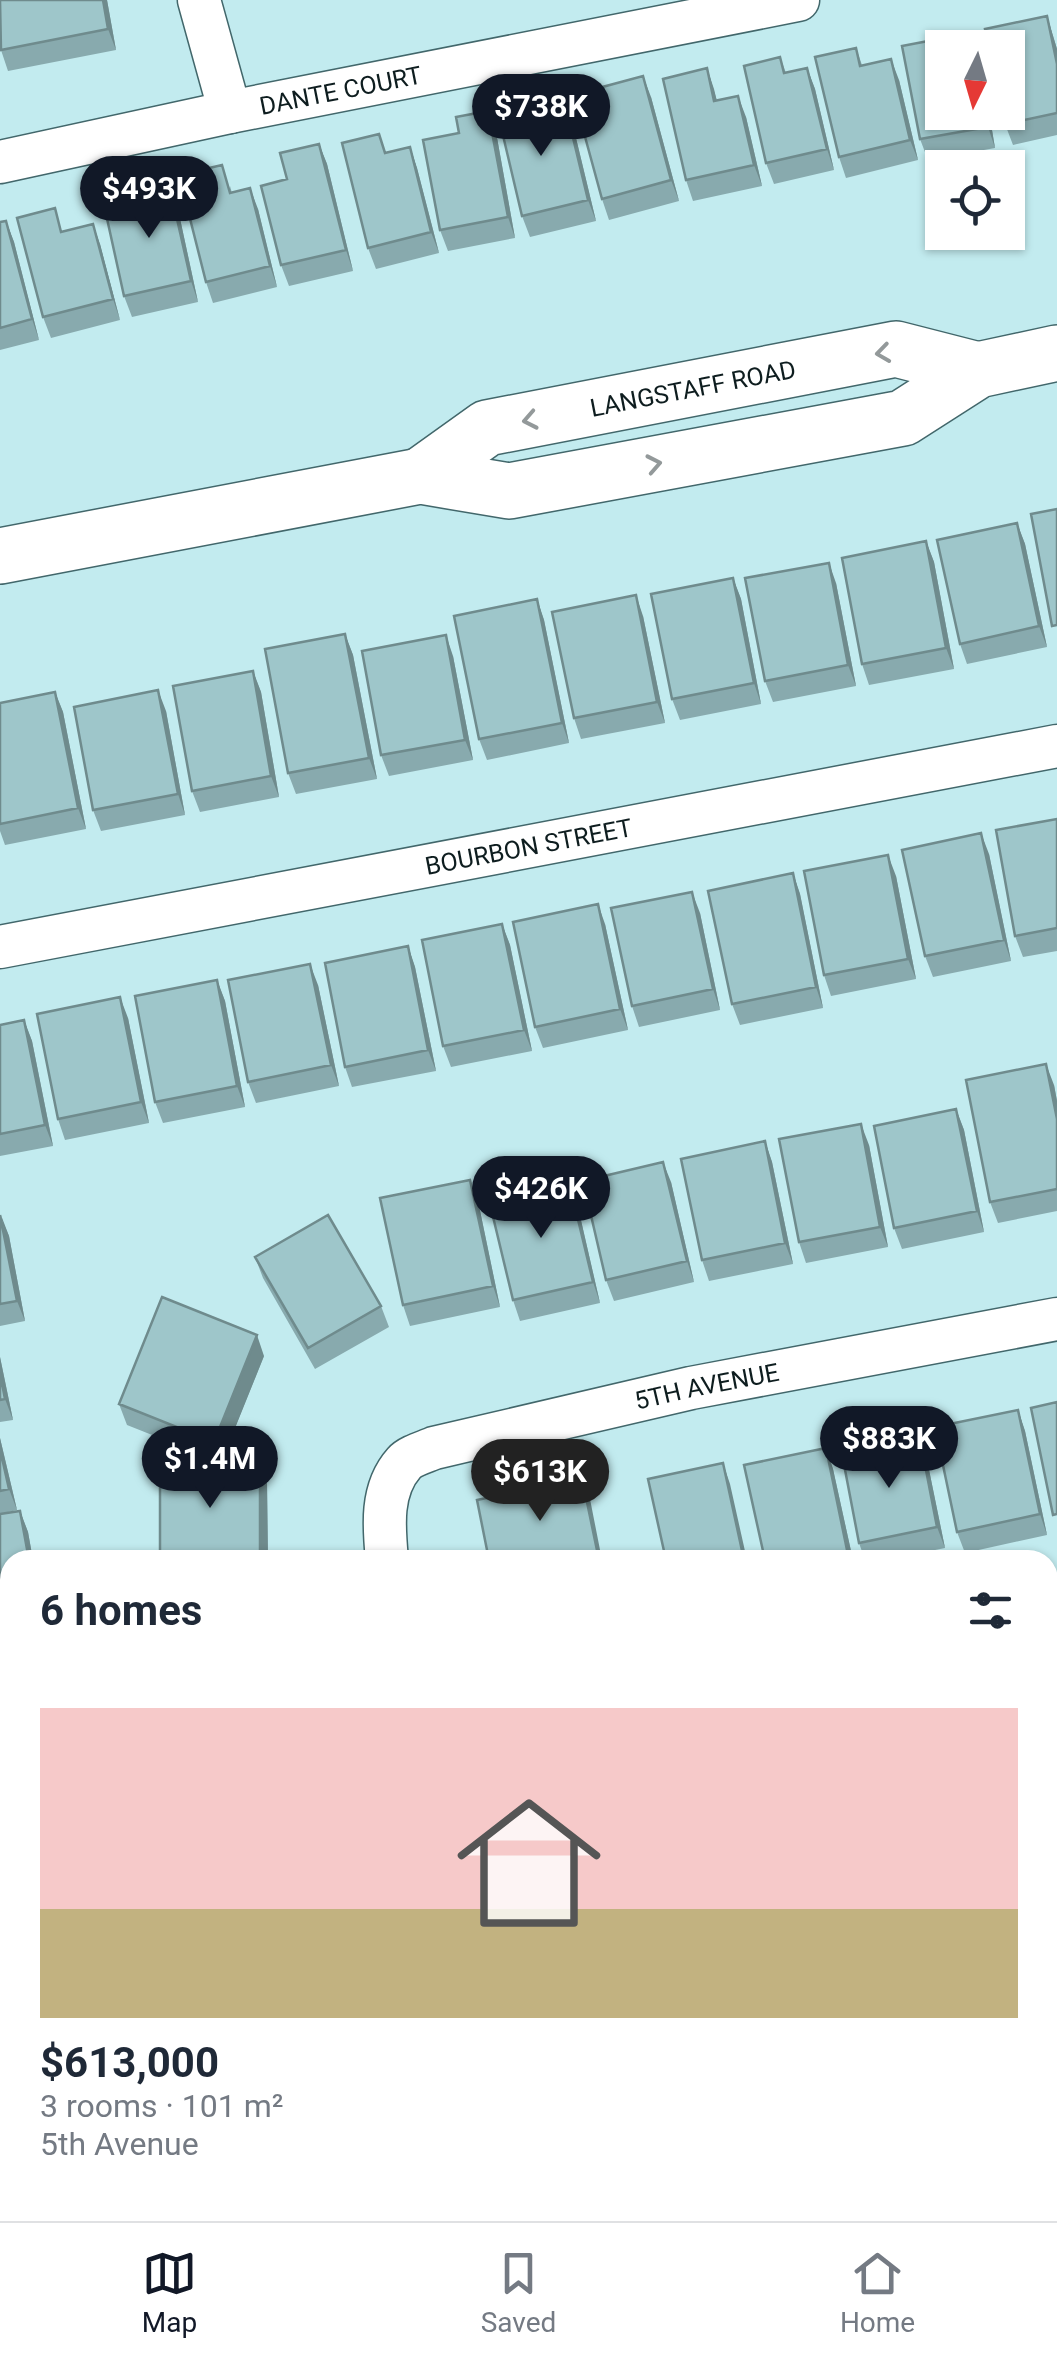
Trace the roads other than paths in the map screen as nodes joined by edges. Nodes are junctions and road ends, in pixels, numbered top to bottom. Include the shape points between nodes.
1 (199, 0) edge
2 (798, 0) edge
3 (714, 8) edge
4 (230, 112) junction
5 (0, 162) edge
6 (1057, 353) edge
7 (0, 556) edge
8 (1057, 746) edge
9 (0, 947) edge
10 (1057, 1318) edge
11 (386, 1550) edge

1 - 4 street
2 - 3 street, DANTE COURT
3 - 4 street, DANTE COURT
4 - 5 street, DANTE COURT
6 - 7 main road, LANGSTAFF ROAD via 978,370 896,349 486,428 420,476
8 - 9 street, BOURBON STREET
10 - 11 street, 5TH AVENUE via 691,1388 434,1448 405,1462 391,1487 383,1514

